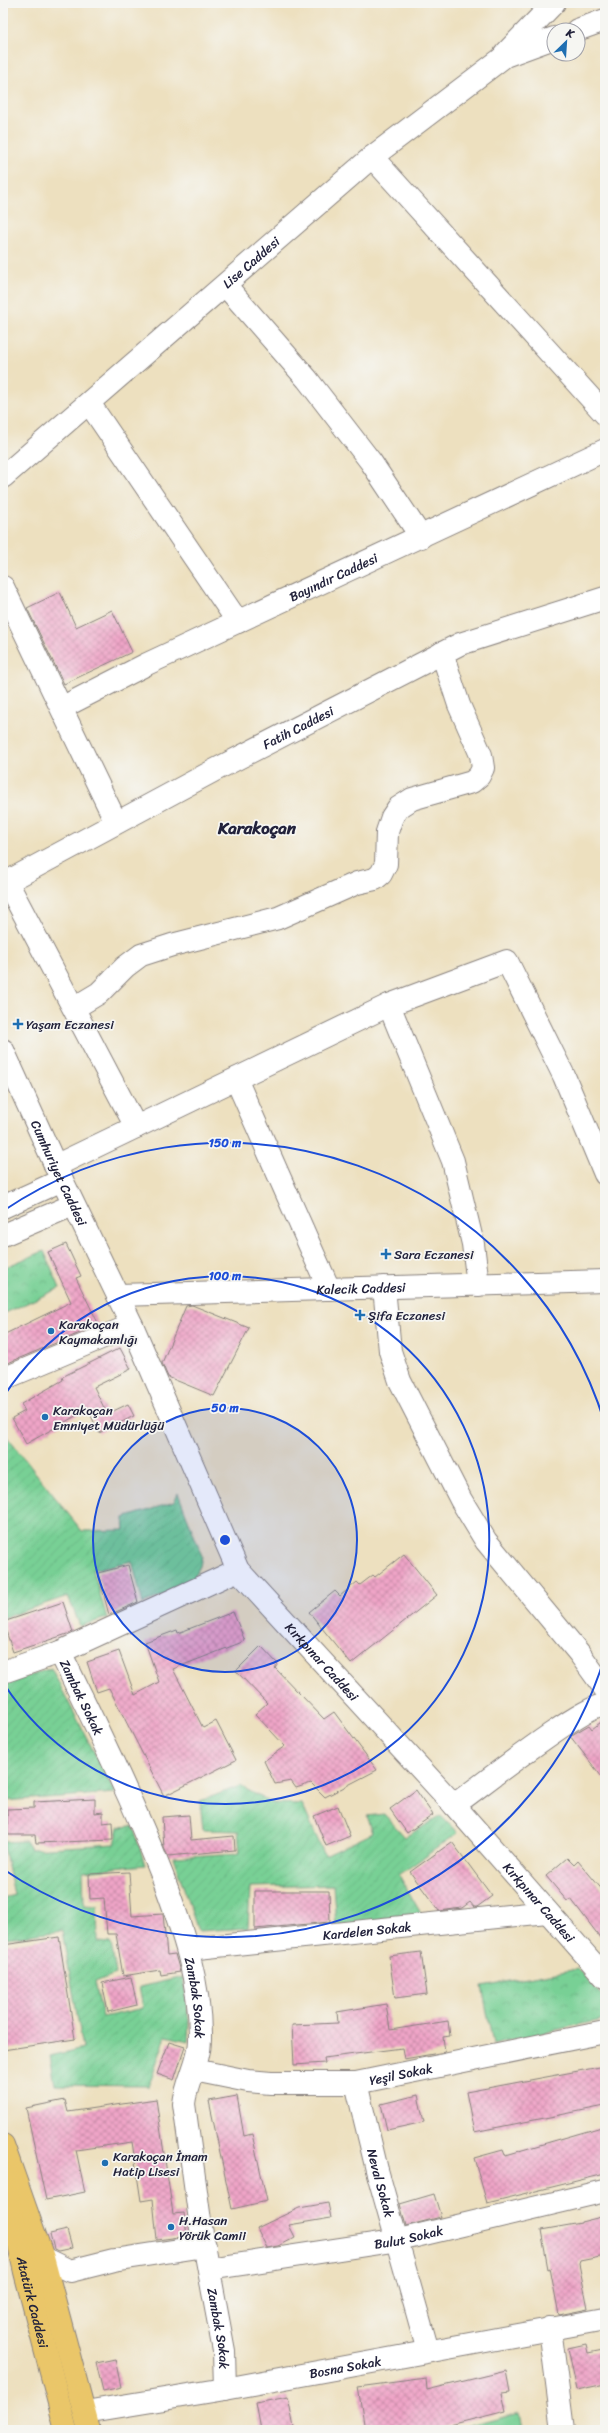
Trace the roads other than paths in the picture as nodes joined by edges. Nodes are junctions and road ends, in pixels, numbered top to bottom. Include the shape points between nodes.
1 (554, 3) edge
2 (605, 20) edge
3 (586, 27) edge
4 (546, 41) edge
5 (502, 59) junction
6 (372, 157) junction
7 (226, 286) junction
8 (89, 403) junction
9 (605, 414) edge
10 (605, 450) edge
11 (3, 477) edge
12 (421, 537) junction
13 (3, 587) edge
14 (604, 604) edge
15 (238, 622) junction
16 (442, 653) junction
17 (63, 707) junction
18 (116, 822) junction
19 (5, 883) edge
20 (389, 1005) junction
21 (74, 1008) junction
22 (3, 1050) edge
23 (236, 1079) junction
24 (136, 1127) junction
25 (59, 1173) junction
26 (605, 1174) edge
27 (73, 1205) junction
28 (3, 1207) edge
29 (3, 1235) edge
30 (605, 1281) edge
31 (478, 1285) junction
32 (384, 1287) junction
33 (329, 1289) junction
34 (118, 1295) junction
35 (132, 1325) junction
36 (3, 1379) edge
37 (238, 1570) junction
38 (60, 1652) junction
39 (3, 1672) edge
40 (605, 1689) edge
41 (605, 1705) edge
42 (454, 1805) junction
43 (547, 1912) junction
44 (188, 1949) junction
45 (605, 1977) edge
46 (605, 2032) edge
47 (194, 2070) junction
48 (356, 2083) junction
49 (3, 2145) edge
50 (3, 2173) edge
51 (605, 2191) edge
52 (398, 2240) junction
53 (204, 2246) junction
54 (43, 2258) junction
55 (209, 2269) junction
56 (605, 2319) edge
57 (550, 2328) junction
58 (428, 2351) junction
59 (225, 2389) junction
60 (87, 2421) edge
61 (66, 2430) edge
62 (563, 2430) edge

1 - 5 street
2 - 3 street
4 - 5 street
5 - 6 street, Lise Caddesi
6 - 7 street, Lise Caddesi
6 - 9 street
7 - 8 street, Lise Caddesi
7 - 12 street via 307,379 371,462
8 - 11 street, Lise Caddesi
8 - 15 street
10 - 12 street, Bayındır Caddesi
12 - 15 street, Bayındır Caddesi
13 - 17 street
14 - 16 street, Fatih Caddesi via 460,644
15 - 17 street, Bayındır Caddesi
16 - 18 street, Fatih Caddesi
16 - 21 street via 459,705 481,755 482,768 479,776 472,782 412,798 398,808 387,832 386,864 375,879 357,883 278,918 141,955 125,966 99,993
17 - 18 street
18 - 19 street, Fatih Caddesi
19 - 21 street
20 - 23 street
20 - 26 street via 507,961 564,1076
20 - 31 street via 453,1161 473,1244
21 - 24 street
22 - 25 street, Cumhuriyet Caddesi
23 - 24 street
23 - 33 street
24 - 25 street
25 - 27 street, Cumhuriyet Caddesi
25 - 28 street
27 - 29 street
27 - 34 street, Cumhuriyet Caddesi
30 - 31 street, Kalecik Caddesi
31 - 32 street, Kalecik Caddesi
32 - 33 street, Kalecik Caddesi
32 - 40 street via 390,1351 400,1381 461,1500 486,1541 559,1628
33 - 34 street, Kalecik Caddesi
34 - 35 street, Kırkpınar Caddesi
35 - 36 street
35 - 37 street, Kırkpınar Caddesi
37 - 38 street
37 - 42 street, Kırkpınar Caddesi
38 - 39 street
38 - 44 street, Zambak Sokak via 139,1818
41 - 42 street via 562,1726
42 - 43 street, Kırkpınar Caddesi
43 - 44 street, Kardelen Sokak
43 - 45 street, Kırkpınar Caddesi
44 - 47 street, Zambak Sokak via 196,1980 200,2040
46 - 48 street, Yeşil Sokak
47 - 48 street, Yeşil Sokak via 248,2081
47 - 53 street, Zambak Sokak via 185,2092 184,2104
48 - 52 street, Neval Sokak via 377,2170
49 - 54 main road
50 - 61 main road, Atatürk Caddesi via 25,2272
51 - 52 street, Bulut Sokak
52 - 55 street, Bulut Sokak
52 - 58 street, Neval Sokak
53 - 54 street via 114,2260 70,2271
53 - 55 street, Zambak Sokak
54 - 60 main road
55 - 59 street, Zambak Sokak via 224,2351
56 - 57 street, Bosna Sokak
57 - 58 street, Bosna Sokak
57 - 62 street
58 - 59 street, Bosna Sokak
59 - 60 street, Bosna Sokak

